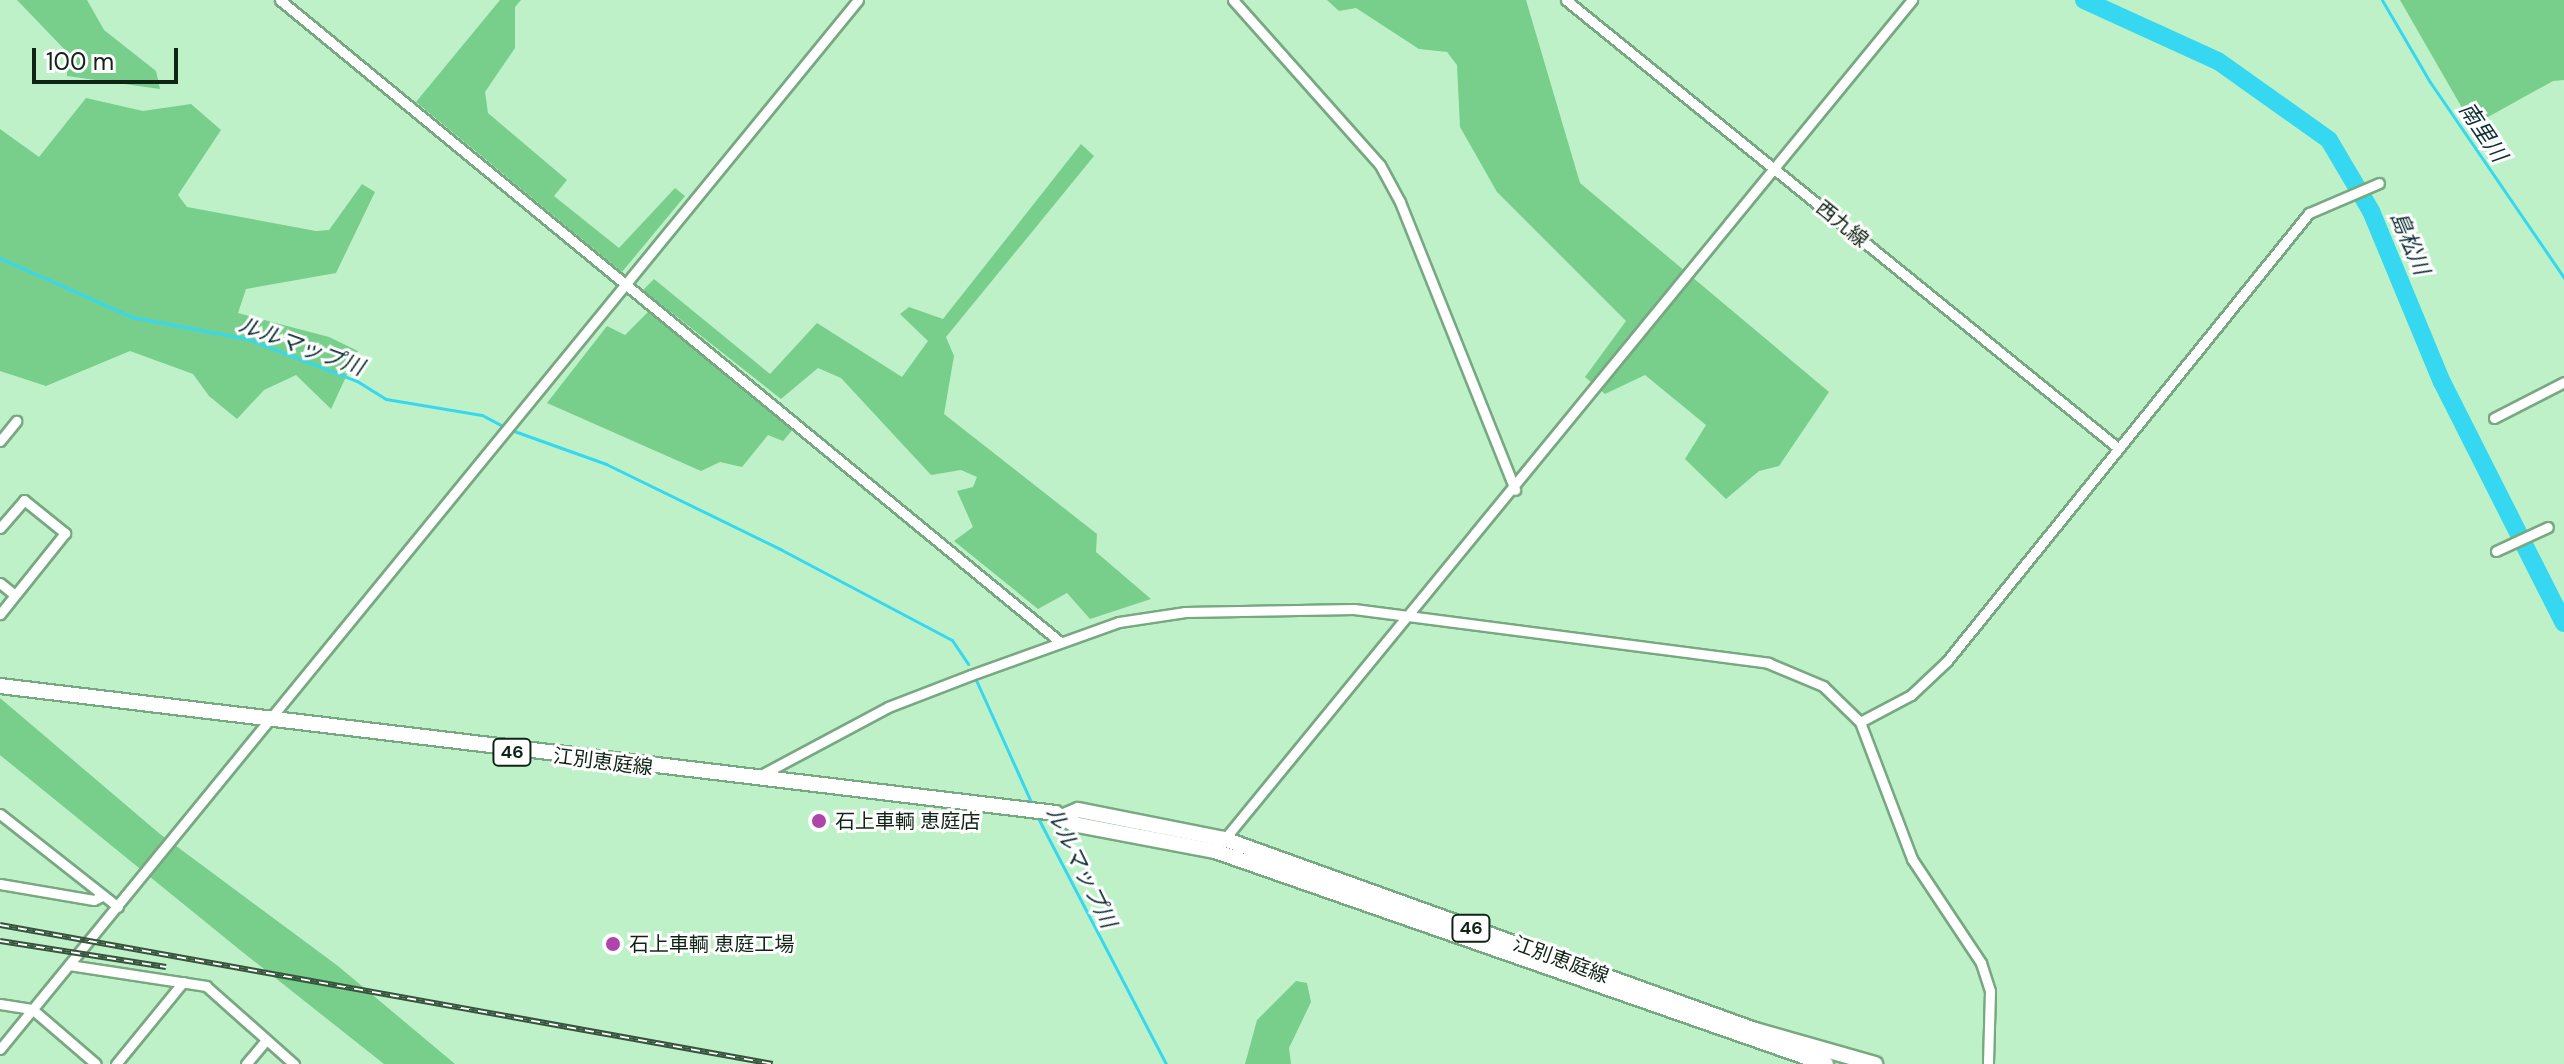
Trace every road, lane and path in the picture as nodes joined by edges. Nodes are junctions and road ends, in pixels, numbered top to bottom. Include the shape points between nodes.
1 (280, 0) edge
2 (858, 0) edge
3 (1233, 0) edge
4 (1566, 0) edge
5 (1912, 0) edge
6 (1774, 170) junction
7 (2379, 183) dead end
8 (627, 286) junction
9 (2564, 382) edge
10 (2494, 418) dead end
11 (16, 421) dead end
12 (0, 441) edge
13 (2118, 448) junction
14 (1515, 490) junction
15 (0, 510) edge
16 (9, 517) junction
17 (2548, 527) dead end
18 (0, 528) edge
19 (2496, 551) dead end
20 (0, 583) edge
21 (15, 595) junction
22 (0, 614) edge
23 (1410, 617) junction
24 (1059, 641) junction
25 (0, 686) edge
26 (271, 717) junction
27 (1860, 722) junction
28 (752, 779) junction
29 (0, 814) edge
30 (1220, 845) junction
31 (0, 884) edge
32 (102, 896) junction
33 (118, 907) junction
34 (69, 965) junction
35 (183, 982) junction
36 (0, 1004) edge
37 (32, 1009) junction
38 (266, 1040) junction
39 (0, 1049) edge
40 (96, 1064) edge
41 (116, 1064) edge
42 (246, 1064) edge
43 (294, 1064) edge
44 (1826, 1064) edge
45 (1875, 1064) edge
46 (1988, 1064) edge

1 - 8 street
2 - 8 street
3 - 14 street via 1380,165 1400,202
4 - 6 street, 西九線
5 - 6 street
6 - 13 street, 西九線
6 - 14 street
7 - 13 street via 2309,213
8 - 24 street
8 - 26 street
9 - 10 street
11 - 12 street
13 - 27 street via 1930,679
14 - 23 street
15 - 16 street
16 - 18 street
16 - 21 street via 24,500 65,533
17 - 19 street
20 - 21 street
21 - 22 street
23 - 24 street via 1306,607 1185,612 1119,622
23 - 27 street via 1768,663 1823,686
23 - 30 street
24 - 28 street via 888,707
25 - 26 main road, 江別恵庭線 / 46
26 - 28 main road, 江別恵庭線 / 46
26 - 33 street
27 - 46 street via 1912,859 1981,963 1990,991
28 - 30 main road, 江別恵庭線 / 46 via 1060,815 1078,810
29 - 32 street
30 - 44 main road, 江別恵庭線 / 46
30 - 45 main road, 江別恵庭線 / 46 via 1755,1030
31 - 32 street via 94,900
32 - 33 street
33 - 34 street
34 - 35 street
34 - 37 street
35 - 38 street via 206,986
35 - 41 street
36 - 37 street
37 - 39 street
37 - 40 street
38 - 42 street
38 - 43 street

